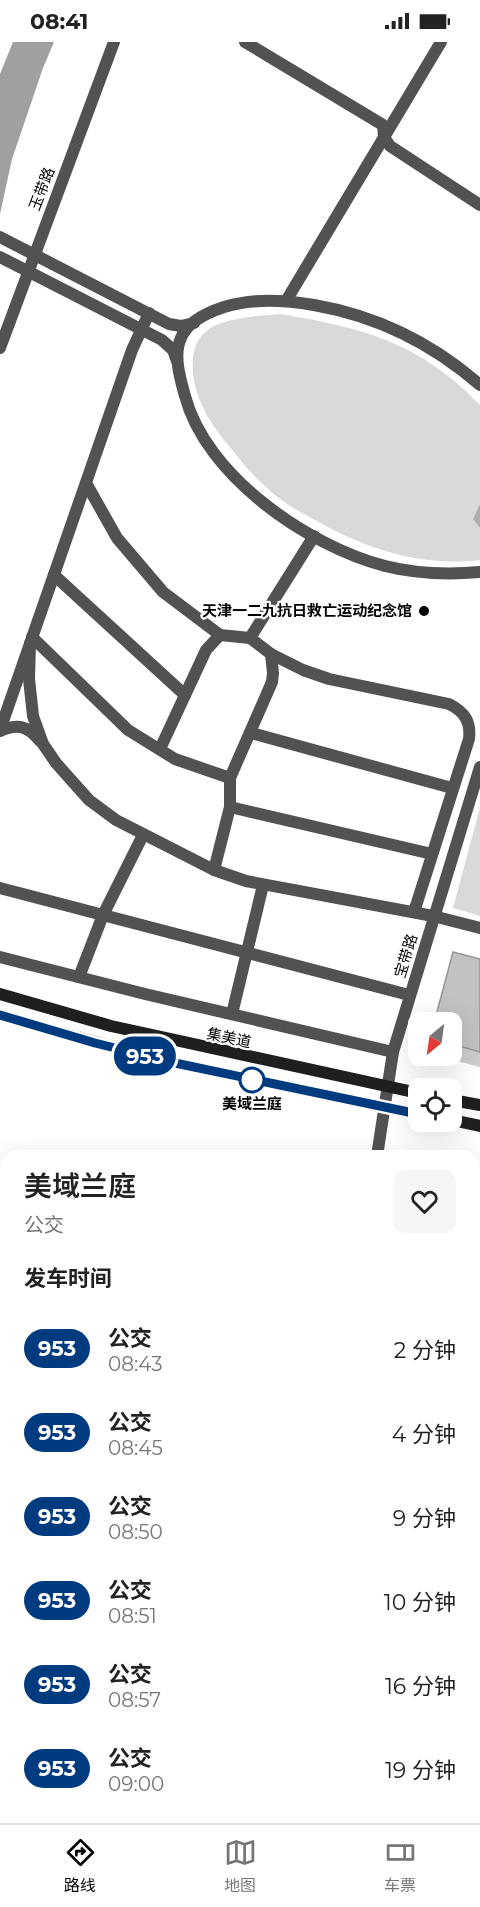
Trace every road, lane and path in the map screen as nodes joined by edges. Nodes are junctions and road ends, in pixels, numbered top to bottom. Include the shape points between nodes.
1 (114, 42) edge
2 (245, 42) edge
3 (441, 42) edge
4 (384, 137) junction
5 (480, 205) edge
6 (0, 237) edge
7 (34, 254) junction
8 (0, 257) edge
9 (27, 271) junction
10 (286, 301) junction
11 (148, 313) junction
12 (195, 322) junction
13 (141, 330) junction
14 (0, 348) edge
15 (178, 363) junction
16 (480, 385) edge
17 (86, 483) junction
18 (314, 536) junction
19 (480, 572) edge
20 (54, 575) junction
21 (220, 635) junction
22 (250, 638) junction
23 (31, 640) junction
24 (271, 654) junction
25 (185, 695) junction
26 (0, 730) edge
27 (251, 733) junction
28 (43, 744) junction
29 (160, 749) junction
30 (480, 767) edge
31 (230, 778) junction
32 (452, 788) junction
33 (230, 807) junction
34 (143, 835) junction
35 (432, 854) junction
36 (214, 870) junction
37 (263, 885) junction
38 (0, 888) edge
39 (414, 912) junction
40 (103, 915) junction
41 (433, 916) junction
42 (480, 928) edge
43 (246, 952) junction
44 (0, 957) edge
45 (79, 977) junction
46 (0, 994) edge
47 (410, 995) junction
48 (232, 1014) junction
49 (0, 1015) edge
50 (393, 1053) junction
51 (386, 1087) junction
52 (408, 1092) edge
53 (462, 1102) edge
54 (480, 1106) edge
55 (384, 1107) junction
56 (408, 1112) edge
57 (462, 1122) edge
58 (480, 1126) edge
59 (378, 1150) edge

1 - 7 street, 玉带路
2 - 4 street via 383,125
3 - 4 street
4 - 5 street via 398,153
4 - 10 street
6 - 7 street
7 - 9 street, 玉带路
7 - 11 street
8 - 9 street
9 - 13 street
9 - 14 street, 玉带路
10 - 12 street via 234,304
10 - 16 street via 364,316 396,329 439,353
11 - 12 street via 174,325
11 - 13 street
12 - 15 street via 180,339
13 - 15 street via 168,345
13 - 17 street
15 - 18 street via 190,413 217,457 276,512
17 - 20 street
17 - 21 street via 117,538 163,592
18 - 19 street via 360,557 400,569 438,574
18 - 22 street
20 - 23 street
20 - 25 street
21 - 22 street
21 - 25 street via 206,650
22 - 24 street
23 - 26 street
23 - 28 street via 29,679 33,716
23 - 29 street via 128,730
24 - 27 street via 272,682
24 - 32 street via 330,679 458,708 470,728
25 - 29 street
26 - 28 street via 25,727
27 - 31 street
27 - 32 street
28 - 34 street via 89,800
29 - 31 street via 175,759
30 - 41 street, 宝带路
31 - 33 street
32 - 35 street
33 - 35 street
33 - 36 street
34 - 36 street
34 - 40 street
35 - 39 street
36 - 37 street
37 - 39 street
37 - 43 street
38 - 40 street
39 - 41 street
40 - 43 street
40 - 45 street
41 - 42 street
41 - 47 street, 宝带路
43 - 47 street
43 - 48 street
44 - 45 street
45 - 48 street
46 - 51 main road, 集美道 via 111,1026
47 - 50 street, 宝带路
48 - 50 street
49 - 55 main road via 165,1061
50 - 51 street, 宝带路
51 - 52 main road, 集美道
51 - 55 street, 宝带路
53 - 54 main road
55 - 56 main road
55 - 59 street, 宝带路
57 - 58 main road

